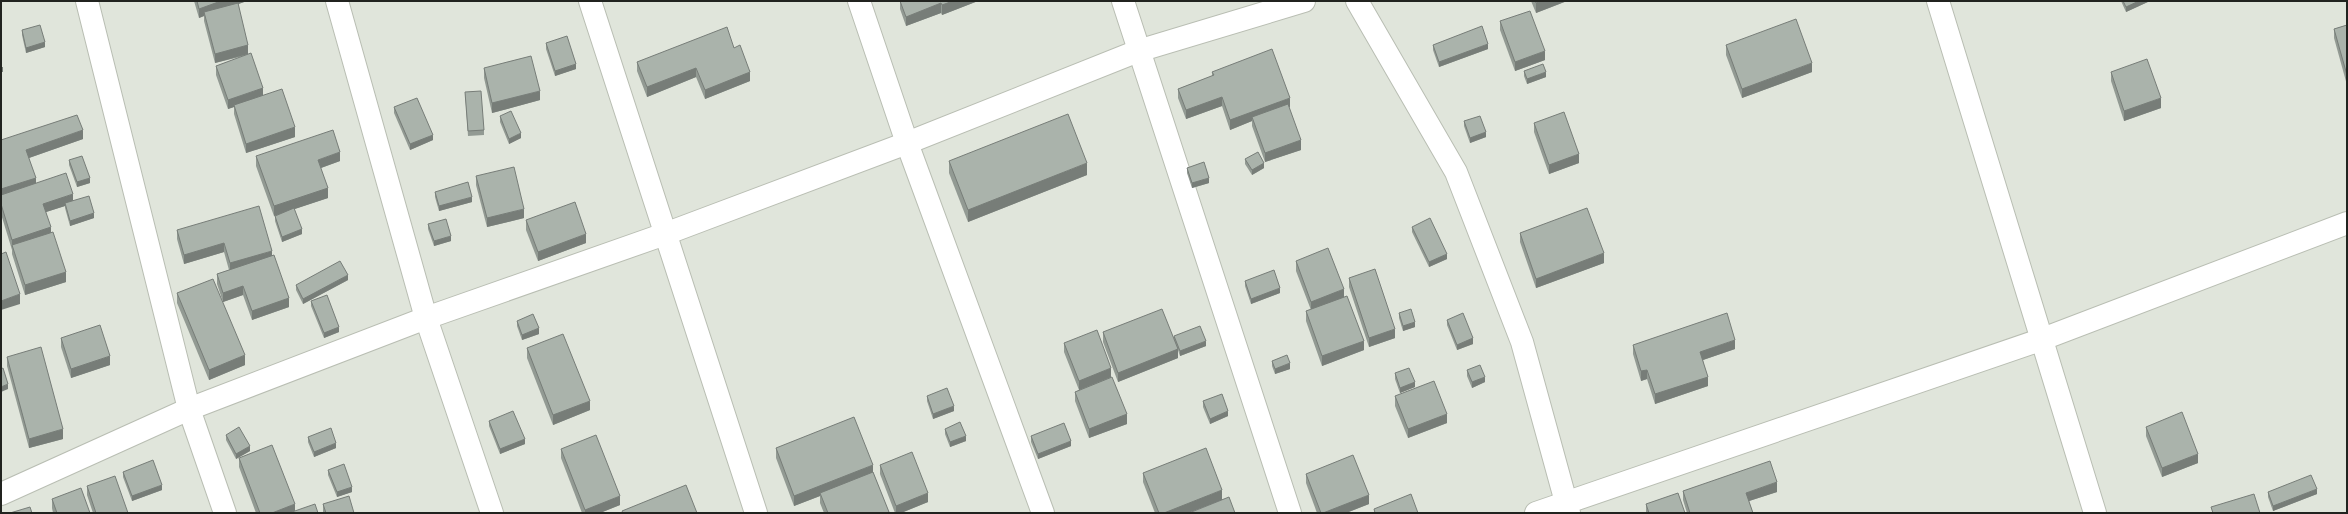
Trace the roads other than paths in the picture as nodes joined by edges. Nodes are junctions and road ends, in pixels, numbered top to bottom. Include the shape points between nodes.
1 (87, 1) edge
2 (337, 1) edge
3 (590, 1) edge
4 (859, 1) edge
5 (1123, 1) edge
6 (1304, 1) edge
7 (1357, 1) edge
8 (1938, 1) edge
9 (1138, 50) junction
10 (907, 143) junction
11 (2347, 223) edge
12 (665, 234) junction
13 (426, 318) junction
14 (2040, 340) junction
15 (189, 409) junction
16 (1, 494) edge
17 (1568, 507) edge
18 (225, 513) edge
19 (492, 513) edge
20 (756, 513) edge
21 (1043, 513) edge
22 (1290, 513) edge
23 (1536, 513) edge
24 (2095, 513) edge

1 - 15 street
2 - 13 street
3 - 12 street
4 - 10 street
5 - 9 street
6 - 9 street
7 - 17 street via 1456,172 1522,342
8 - 14 street
9 - 10 street
9 - 22 street
10 - 12 street
10 - 21 street
11 - 14 street
12 - 13 street
12 - 20 street
13 - 15 street
13 - 19 street
14 - 17 street
14 - 24 street
15 - 16 street
15 - 18 street
17 - 23 street

